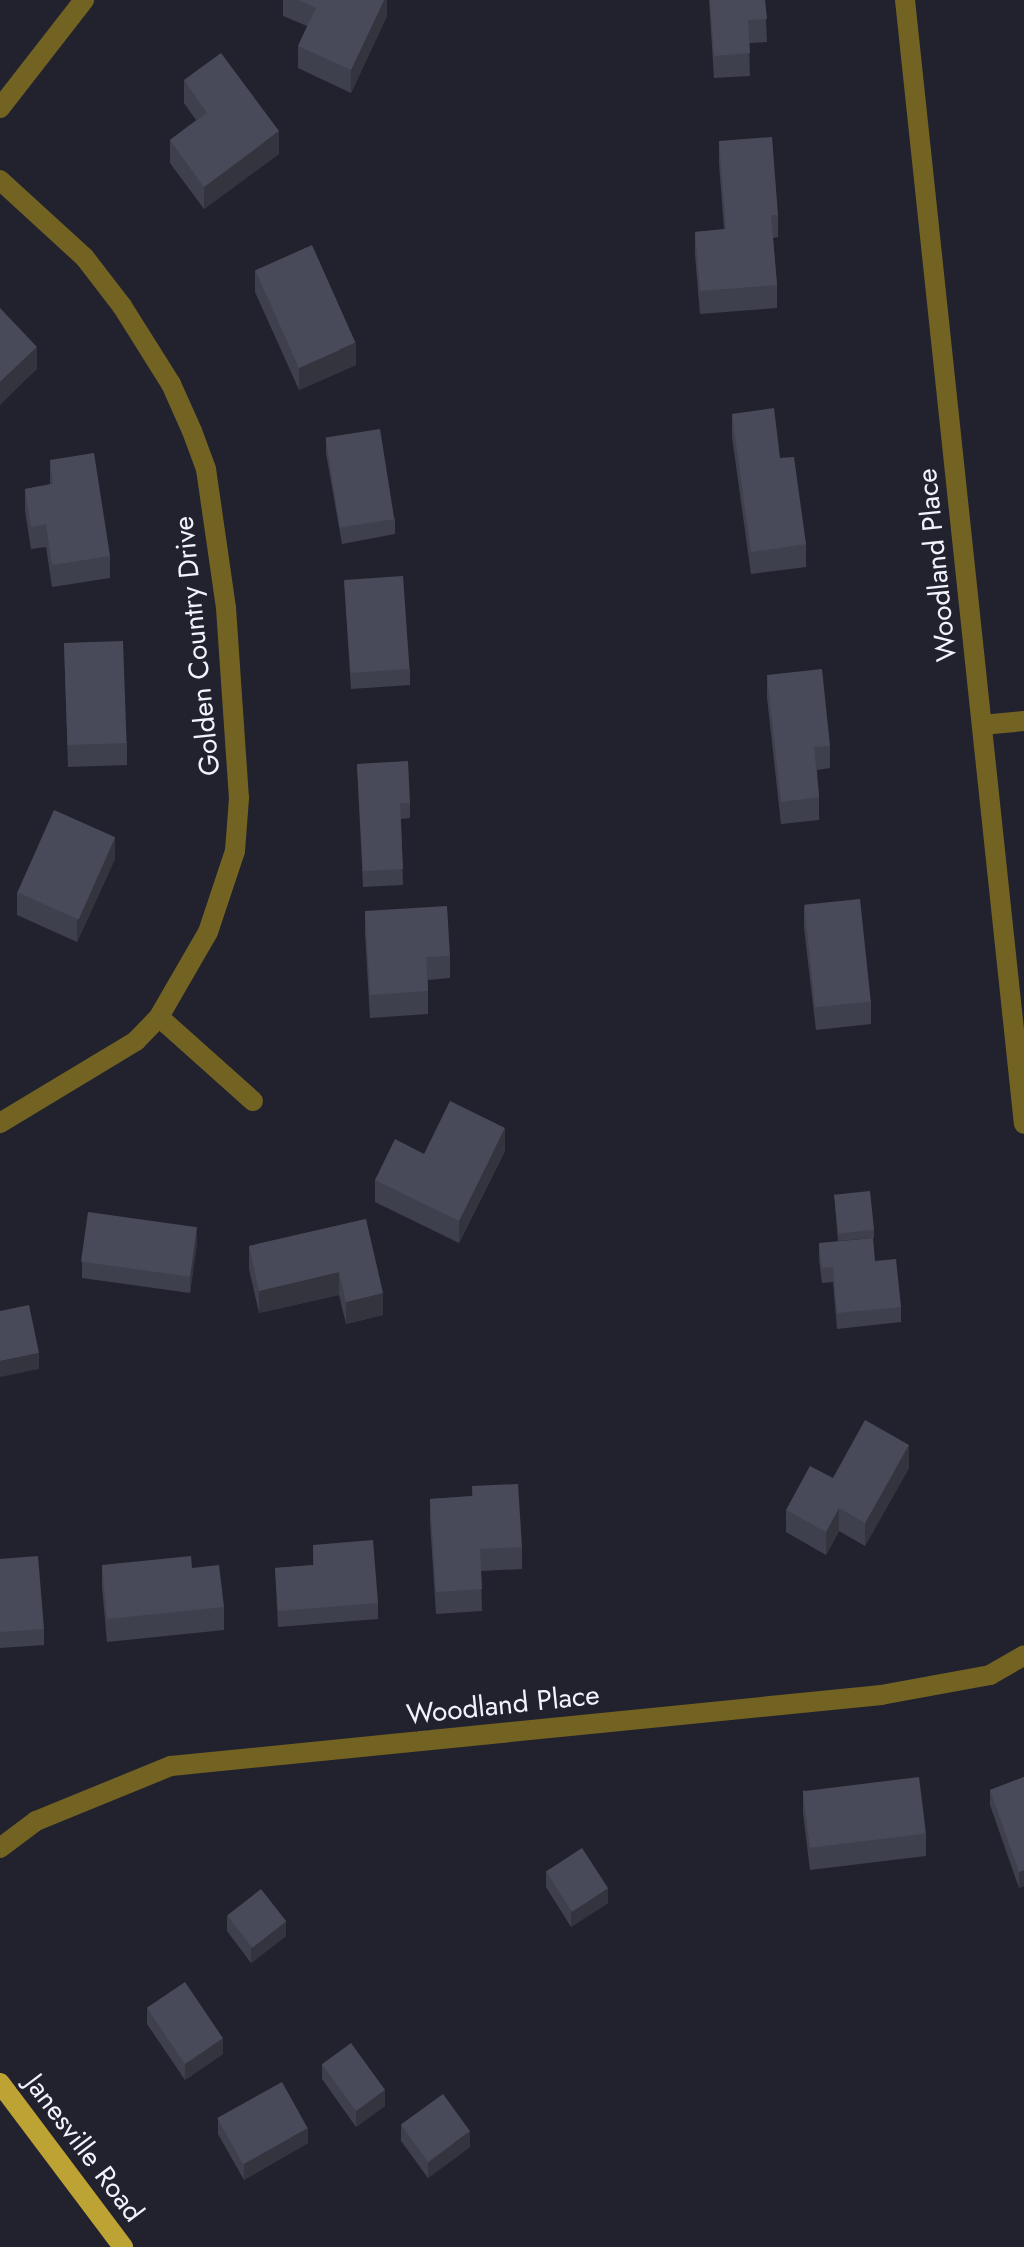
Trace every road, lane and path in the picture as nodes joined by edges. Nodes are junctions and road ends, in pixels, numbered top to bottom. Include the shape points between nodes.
1 (84, 0) edge
2 (905, 0) edge
3 (0, 108) edge
4 (0, 180) edge
5 (1024, 721) edge
6 (982, 725) junction
7 (159, 1017) junction
8 (253, 1101) dead end
9 (0, 1123) edge
10 (1024, 1124) edge
11 (1024, 1655) edge
12 (0, 1848) edge
13 (0, 2083) edge
14 (123, 2247) edge

1 - 3 street
2 - 6 street, Woodland Place
4 - 7 street, Golden Country Drive via 85,258 122,306 171,384 206,469 237,719 235,851 208,932
5 - 6 street
6 - 10 street, Woodland Place
7 - 8 street
7 - 9 street, Golden Country Drive via 136,1041
11 - 12 street, Woodland Place via 990,1675 881,1695 171,1766 36,1821
13 - 14 main road, Janesville Road

